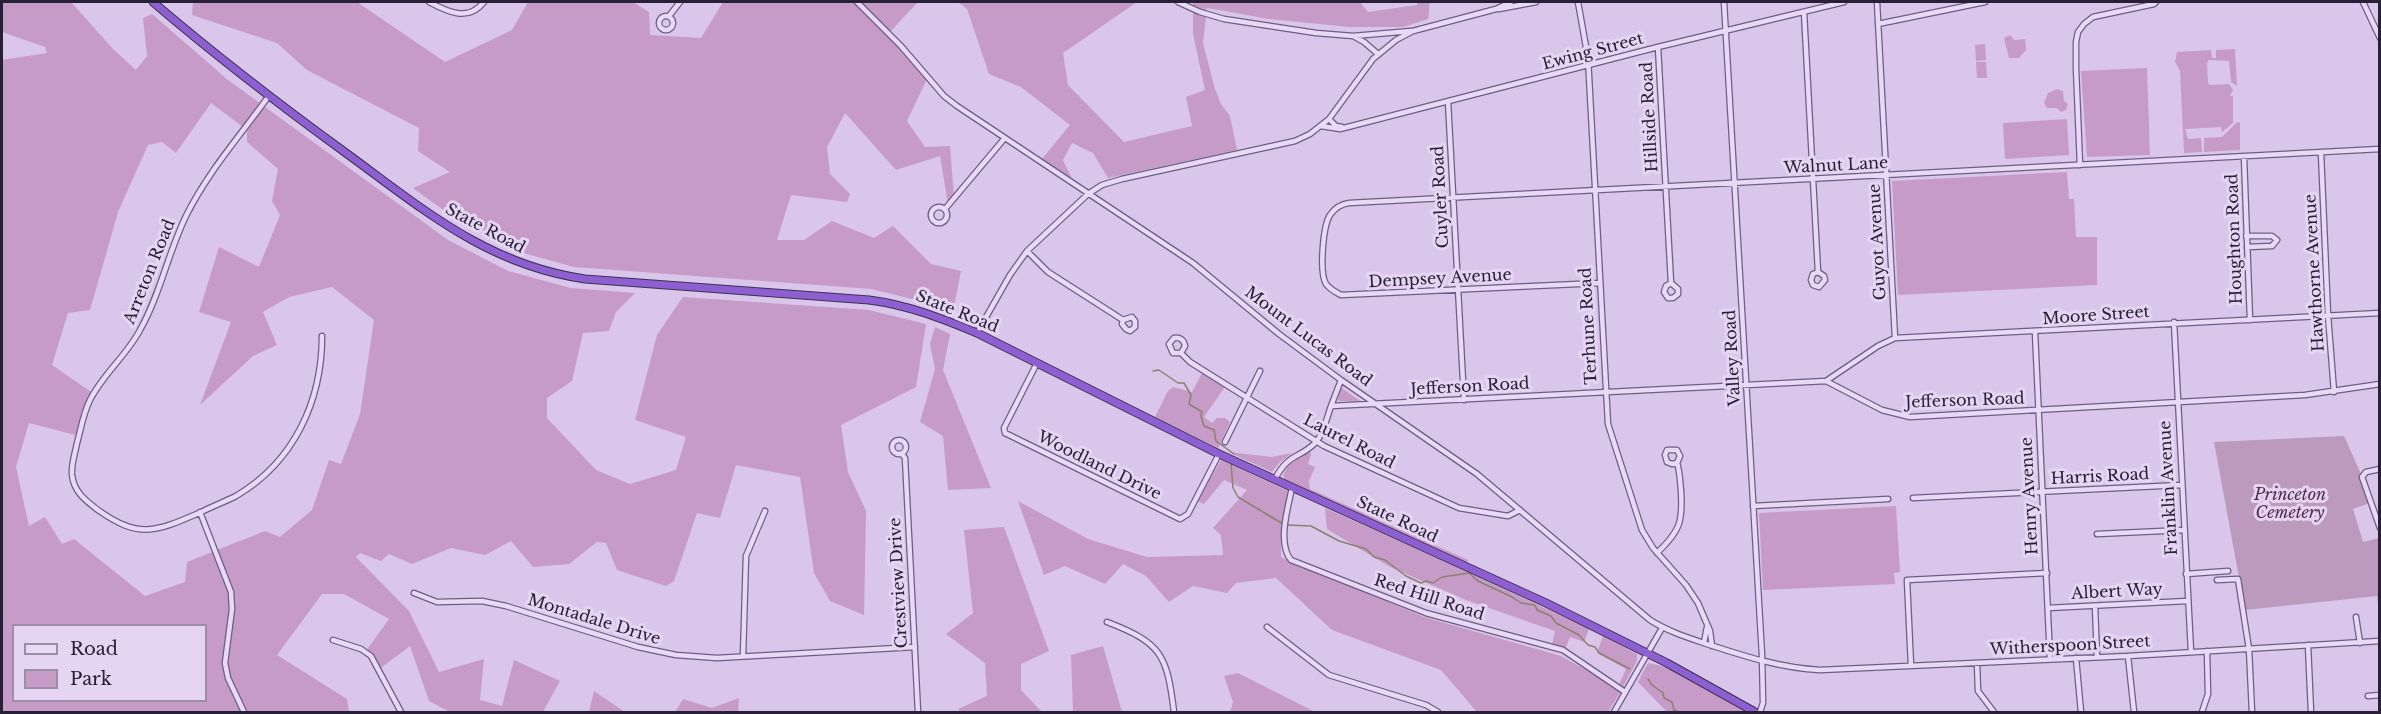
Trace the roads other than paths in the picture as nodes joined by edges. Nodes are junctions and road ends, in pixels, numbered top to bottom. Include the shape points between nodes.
1 (153, 2) edge
2 (429, 2) edge
3 (484, 2) edge
4 (680, 2) edge
5 (857, 2) edge
6 (1178, 2) edge
7 (1511, 2) edge
8 (1536, 2) edge
9 (1578, 2) edge
10 (1724, 2) edge
11 (1844, 2) edge
12 (1876, 2) edge
13 (1984, 2) edge
14 (2156, 2) edge
15 (2363, 2) edge
16 (1496, 9) junction
17 (1804, 12) junction
18 (669, 16) dead end
19 (1878, 24) junction
20 (1727, 30) junction
21 (1413, 31) junction
22 (1353, 36) junction
23 (2379, 38) edge
24 (1658, 47) junction
25 (1378, 54) junction
26 (1588, 65) junction
27 (268, 97) junction
28 (1448, 101) junction
29 (1329, 119) junction
30 (1321, 126) junction
31 (1348, 127) junction
32 (1004, 139) junction
33 (2379, 149) edge
34 (2321, 153) junction
35 (2244, 157) junction
36 (2080, 165) junction
37 (1886, 175) junction
38 (1813, 179) junction
39 (1736, 183) junction
40 (1666, 187) junction
41 (1594, 190) junction
42 (1088, 194) junction
43 (1453, 197) junction
44 (945, 209) dead end
45 (2246, 236) junction
46 (1324, 245) joint
47 (2247, 248) junction
48 (1028, 251) junction
49 (1818, 272) dead end
50 (1599, 284) junction
51 (1671, 284) dead end
52 (1458, 291) junction
53 (2379, 313) edge
54 (2328, 315) junction
55 (1123, 320) dead end
56 (2250, 320) junction
57 (2174, 322) junction
58 (2035, 332) junction
59 (977, 333) junction
60 (322, 336) dead end
61 (1895, 338) junction
62 (1181, 353) dead end
63 (1037, 363) junction
64 (1260, 371) dead end
65 (1341, 380) junction
66 (1826, 381) junction
67 (2379, 384) edge
68 (1747, 385) junction
69 (1605, 392) junction
70 (2334, 392) junction
71 (1247, 398) junction
72 (1464, 400) junction
73 (2177, 402) junction
74 (1378, 404) junction
75 (1331, 406) junction
76 (2038, 410) junction
77 (1225, 442) dead end
78 (1316, 442) junction
79 (902, 453) dead end
80 (1219, 454) junction
81 (1677, 463) dead end
82 (2379, 469) edge
83 (1275, 479) junction
84 (2181, 485) junction
85 (1292, 488) junction
86 (2042, 492) junction
87 (1912, 498) dead end
88 (1888, 499) dead end
89 (1753, 506) junction
90 (1520, 510) junction
91 (765, 511) dead end
92 (200, 512) junction
93 (2379, 528) edge
94 (2184, 530) junction
95 (2097, 534) dead end
96 (1657, 553) junction
97 (2228, 571) dead end
98 (2047, 573) junction
99 (2186, 574) junction
100 (2217, 580) dead end
101 (414, 593) dead end
102 (2187, 601) junction
103 (2095, 606) junction
104 (2048, 608) junction
105 (2356, 617) dead end
106 (1107, 622) dead end
107 (1707, 624) junction
108 (1267, 627) dead end
109 (1662, 628) junction
110 (333, 640) dead end
111 (2379, 641) edge
112 (1704, 643) junction
113 (2360, 643) junction
114 (2308, 645) junction
115 (1712, 646) junction
116 (915, 647) junction
117 (2249, 649) junction
118 (2207, 651) junction
119 (2191, 652) junction
120 (1646, 654) junction
121 (743, 656) junction
122 (2128, 656) junction
123 (2097, 657) junction
124 (2076, 658) junction
125 (2050, 659) junction
126 (1762, 661) junction
127 (1977, 663) junction
128 (1911, 666) junction
129 (1625, 692) junction
130 (2379, 695) edge
131 (2368, 696) dead end
132 (244, 712) edge
133 (401, 712) edge
134 (918, 712) edge
135 (1174, 712) edge
136 (1438, 712) edge
137 (1614, 712) edge
138 (1755, 712) edge
139 (1760, 712) edge
140 (1994, 712) edge
141 (2081, 712) edge
142 (2134, 712) edge
143 (2202, 712) edge
144 (2252, 712) edge
145 (2311, 712) edge

1 - 27 highway, State Road
2 - 3 street via 459,15
4 - 18 street
5 - 32 street, Mount Lucas Road via 945,96
6 - 22 street via 1224,19
7 - 16 street
8 - 16 street
9 - 26 street, Terhune Road
10 - 20 street, Valley Road
11 - 17 street, Ewing Street
12 - 19 street, Guyot Avenue
13 - 19 street
14 - 36 street via 2093,17 2078,32
15 - 23 street
16 - 21 street
17 - 20 street, Ewing Street
17 - 38 street
19 - 37 street, Guyot Avenue
20 - 24 street, Ewing Street
20 - 39 street, Valley Road
21 - 22 street
21 - 25 street
22 - 25 street
24 - 26 street, Ewing Street
24 - 40 street, Hillside Road
25 - 29 street
26 - 28 street, Ewing Street
26 - 41 street, Terhune Road
27 - 59 highway, State Road via 443,223 490,251 531,268 585,279 879,301 922,311
27 - 92 street, Arreton Road via 187,213 144,323 86,409 72,464 72,478 81,496 124,526 158,529
28 - 31 street, Ewing Street
28 - 43 street, Cuyler Road
29 - 30 street
29 - 31 street via 1336,126
30 - 31 street, Ewing Street via 1337,130
30 - 42 street via 1284,144 1122,179
32 - 42 street, Mount Lucas Road
32 - 44 street
33 - 34 street, Walnut Lane
34 - 35 street, Walnut Lane
34 - 54 street, Hawthorne Avenue
35 - 36 street, Walnut Lane
35 - 45 street, Houghton Road
36 - 37 street, Walnut Lane
37 - 38 street, Walnut Lane
37 - 61 street, Guyot Avenue
38 - 39 street, Walnut Lane
38 - 49 street
39 - 40 street, Walnut Lane
39 - 68 street, Valley Road
40 - 41 street, Walnut Lane
40 - 51 street, Hillside Road
41 - 43 street, Walnut Lane
41 - 50 street, Terhune Road
42 - 48 street
42 - 65 street, Mount Lucas Road via 1194,263
43 - 46 street, Walnut Lane via 1338,206 1326,226
43 - 52 street, Cuyler Road
45 - 47 street, Houghton Road
45 - 47 street via 2272,236 2277,240 2272,246
46 - 52 street, Dempsey Avenue via 1324,279 1330,289 1341,295
47 - 56 street, Houghton Road
48 - 55 street via 1048,272
48 - 59 street via 1005,282
50 - 52 street, Dempsey Avenue
50 - 69 street, Terhune Road
52 - 72 street, Cuyler Road
53 - 54 street, Moore Street
54 - 56 street, Moore Street
54 - 70 street, Hawthorne Avenue
56 - 57 street, Moore Street
57 - 58 street, Moore Street
57 - 73 street, Franklin Avenue
58 - 61 street, Moore Street
58 - 76 street, Henry Avenue
59 - 63 highway, State Road
60 - 92 street, Arreton Road via 316,392 293,442 253,484
61 - 66 street, Moore Street
62 - 71 street, Laurel Road
63 - 80 highway, State Road
63 - 80 street, Woodland Drive via 1005,433 1176,518 1188,514
64 - 71 street
65 - 74 street, Mount Lucas Road
65 - 75 street
66 - 68 street, Jefferson Road
66 - 76 street, Jefferson Road via 1901,416
67 - 70 street, Jefferson Road
68 - 69 street, Jefferson Road
68 - 89 street, Valley Road
69 - 72 street, Jefferson Road
69 - 96 street, Terhune Road via 1613,443 1640,526
70 - 73 street, Jefferson Road
71 - 77 street
71 - 78 street, Laurel Road
72 - 74 street, Jefferson Road
73 - 76 street, Jefferson Road
73 - 84 street, Franklin Avenue
74 - 75 street, Jefferson Road
74 - 90 street, Mount Lucas Road via 1477,474
75 - 78 street
76 - 86 street, Henry Avenue
78 - 83 street via 1289,459
78 - 90 street, Laurel Road via 1459,508 1508,516
79 - 116 street, Crestview Drive
80 - 83 highway, State Road
81 - 96 street via 1681,521 1672,539
82 - 93 street via 2362,477
83 - 85 highway, State Road
84 - 86 street, Harris Road
84 - 94 street, Franklin Avenue
85 - 120 highway, State Road via 1546,603
85 - 129 street, Red Hill Road via 1284,527 1286,551 1291,560 1426,613 1563,650
86 - 87 street, Harris Road
86 - 98 street, Henry Avenue
88 - 89 street
89 - 126 street, Valley Road
90 - 109 street, Mount Lucas Road
91 - 121 street via 746,556
92 - 132 street via 231,592 225,663
94 - 95 street
94 - 99 street, Franklin Avenue
96 - 107 street, Terhune Road via 1692,594
97 - 99 street
98 - 104 street, Henry Avenue
98 - 128 street via 1907,580
99 - 102 street, Franklin Avenue
100 - 117 street via 2238,579
101 - 121 street, Montadale Drive via 438,602 506,606 656,652 706,658
102 - 103 street, Albert Way
102 - 119 street, Franklin Avenue
103 - 104 street, Albert Way
103 - 123 street
104 - 125 street, Henry Avenue
105 - 113 street
106 - 135 street via 1137,634 1159,654 1170,678
107 - 112 street
107 - 115 street, Terhune Road
108 - 136 street via 1329,675
109 - 112 street, Mount Lucas Road
109 - 120 street
110 - 133 street via 371,656
111 - 113 street, Witherspoon Street
112 - 115 street, Mount Lucas Road
113 - 114 street, Witherspoon Street
114 - 117 street, Witherspoon Street
114 - 145 street
115 - 126 street, Mount Lucas Road
116 - 121 street, Montadale Drive
116 - 134 street, Crestview Drive
117 - 118 street, Witherspoon Street
117 - 144 street
118 - 119 street, Witherspoon Street
118 - 143 street via 2208,694
119 - 122 street, Witherspoon Street
120 - 129 street
120 - 138 highway, State Road
122 - 123 street, Witherspoon Street
122 - 142 street
123 - 124 street, Witherspoon Street
124 - 125 street, Witherspoon Street
124 - 141 street
125 - 127 street, Witherspoon Street
126 - 128 street, Witherspoon Street via 1820,670
126 - 139 street, Valley Road
127 - 128 street, Witherspoon Street
127 - 140 street via 1978,691
129 - 137 street
130 - 131 street

